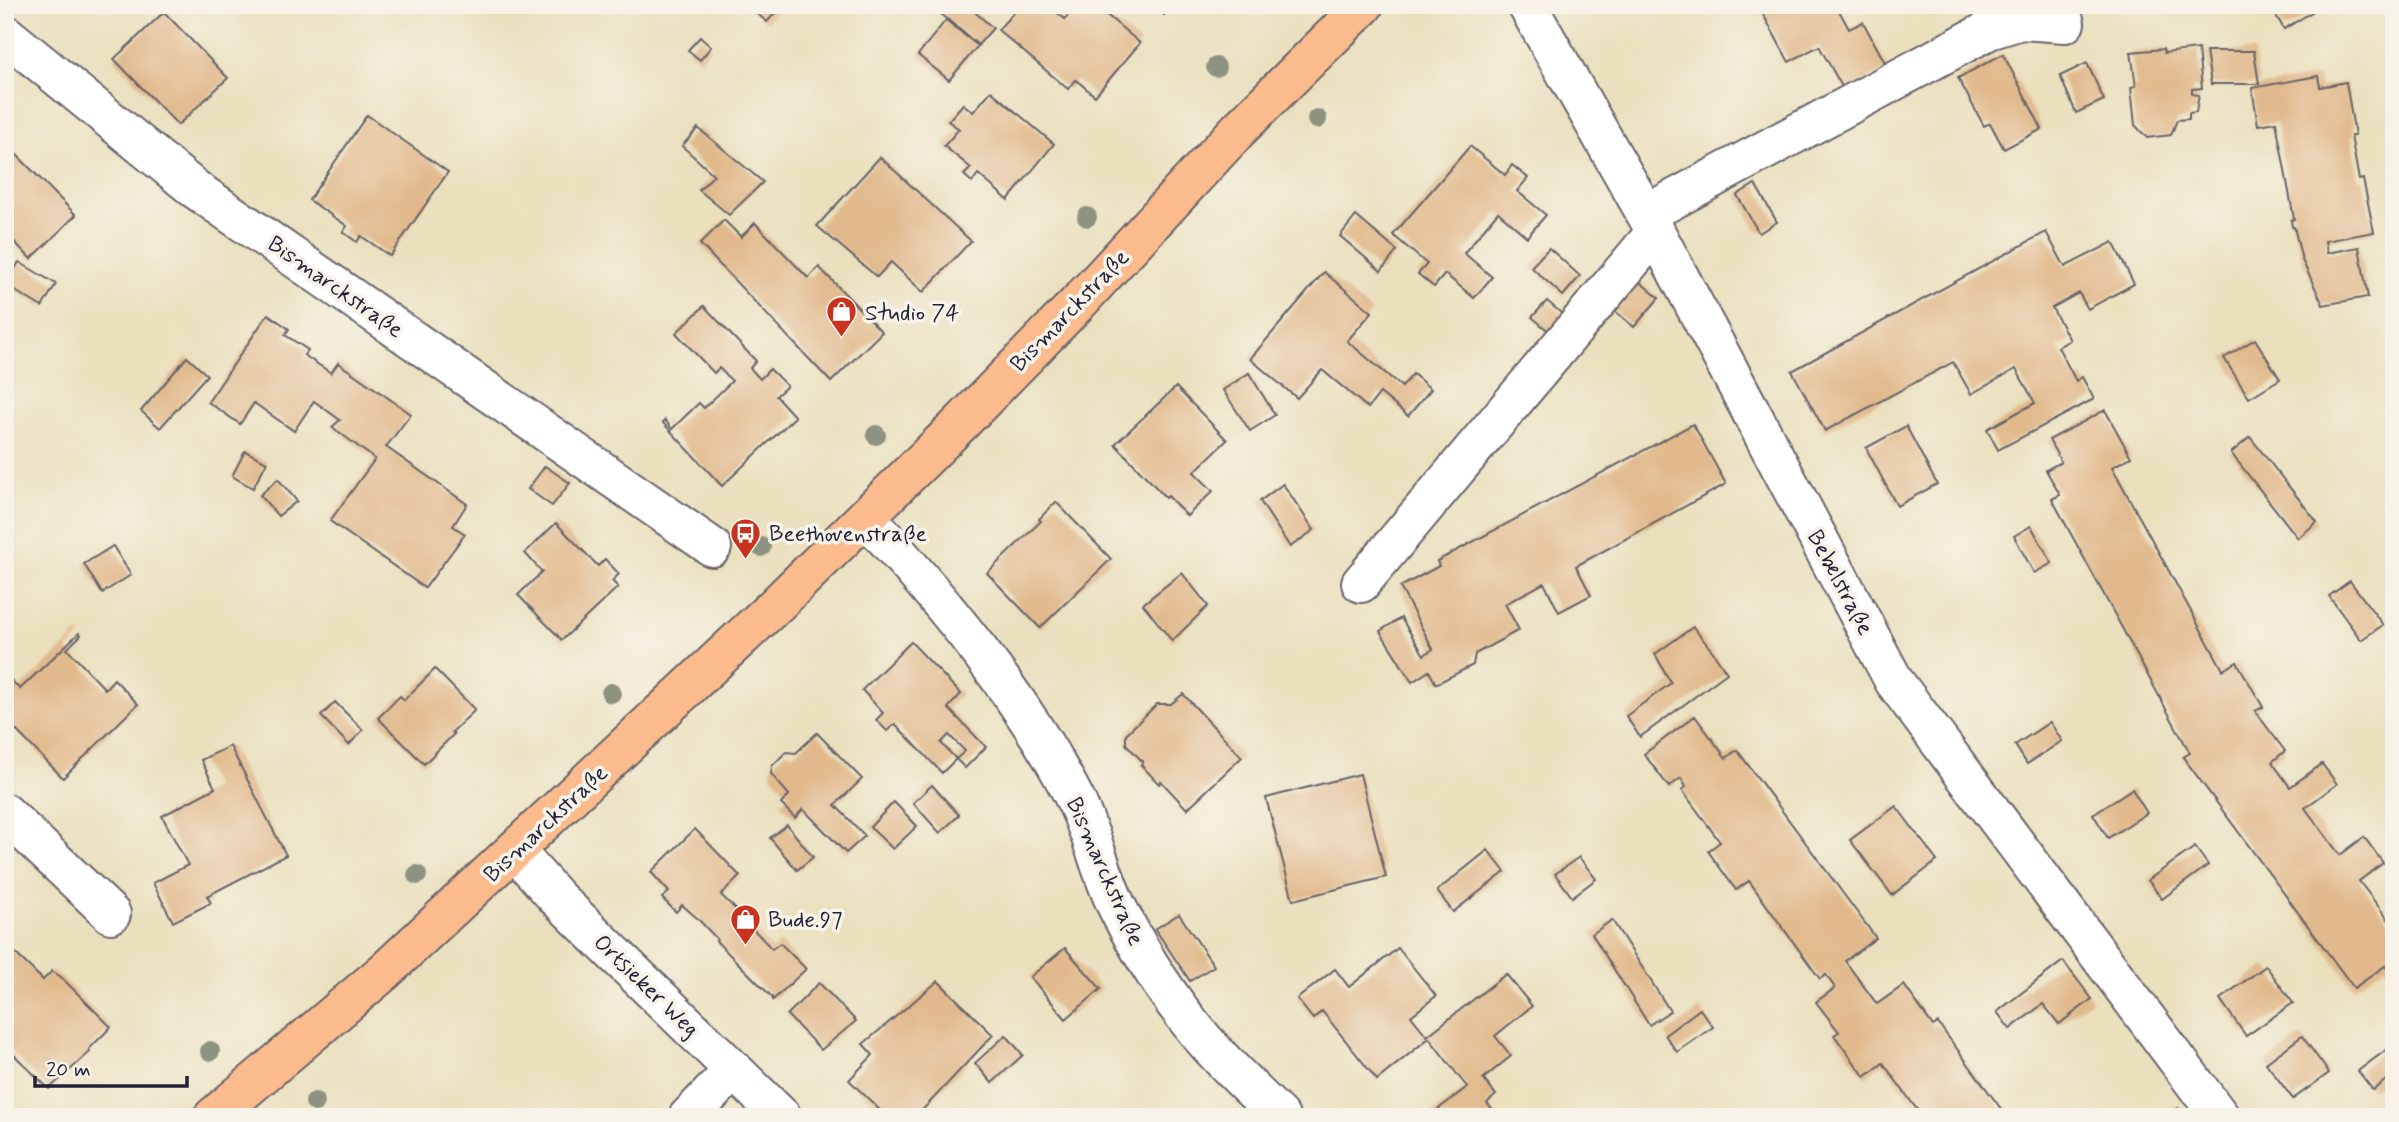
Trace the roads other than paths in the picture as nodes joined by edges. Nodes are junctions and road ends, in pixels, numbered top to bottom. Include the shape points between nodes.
1 (1326, 5) edge
2 (1364, 5) edge
3 (1527, 5) edge
4 (2066, 23) dead end
5 (5, 34) edge
6 (1239, 130) junction
7 (1651, 224) junction
8 (866, 516) junction
9 (712, 547) dead end
10 (1361, 583) dead end
11 (5, 813) edge
12 (515, 851) junction
13 (111, 914) dead end
14 (734, 1070) junction
15 (213, 1117) edge
16 (688, 1117) edge
17 (782, 1117) edge
18 (1280, 1117) edge
19 (2220, 1117) edge

1 - 6 main road, Bismarckstraße
2 - 6 main road, Bismarckstraße
3 - 7 street, Bebelstraße
4 - 7 street via 2021,20 1989,30
5 - 9 street, Bismarckstraße via 195,189
6 - 8 main road, Bismarckstraße via 1077,304
7 - 10 street
7 - 19 street, Bebelstraße via 1894,681
8 - 12 main road, Bismarckstraße
8 - 18 street, Bismarckstraße via 986,660 1038,737 1076,802 1118,908 1149,964 1198,1033
11 - 13 street
12 - 14 street, Ortsieker Weg via 556,897
12 - 15 main road, Bismarckstraße via 385,971
14 - 16 street
14 - 17 street, Ortsieker Weg

